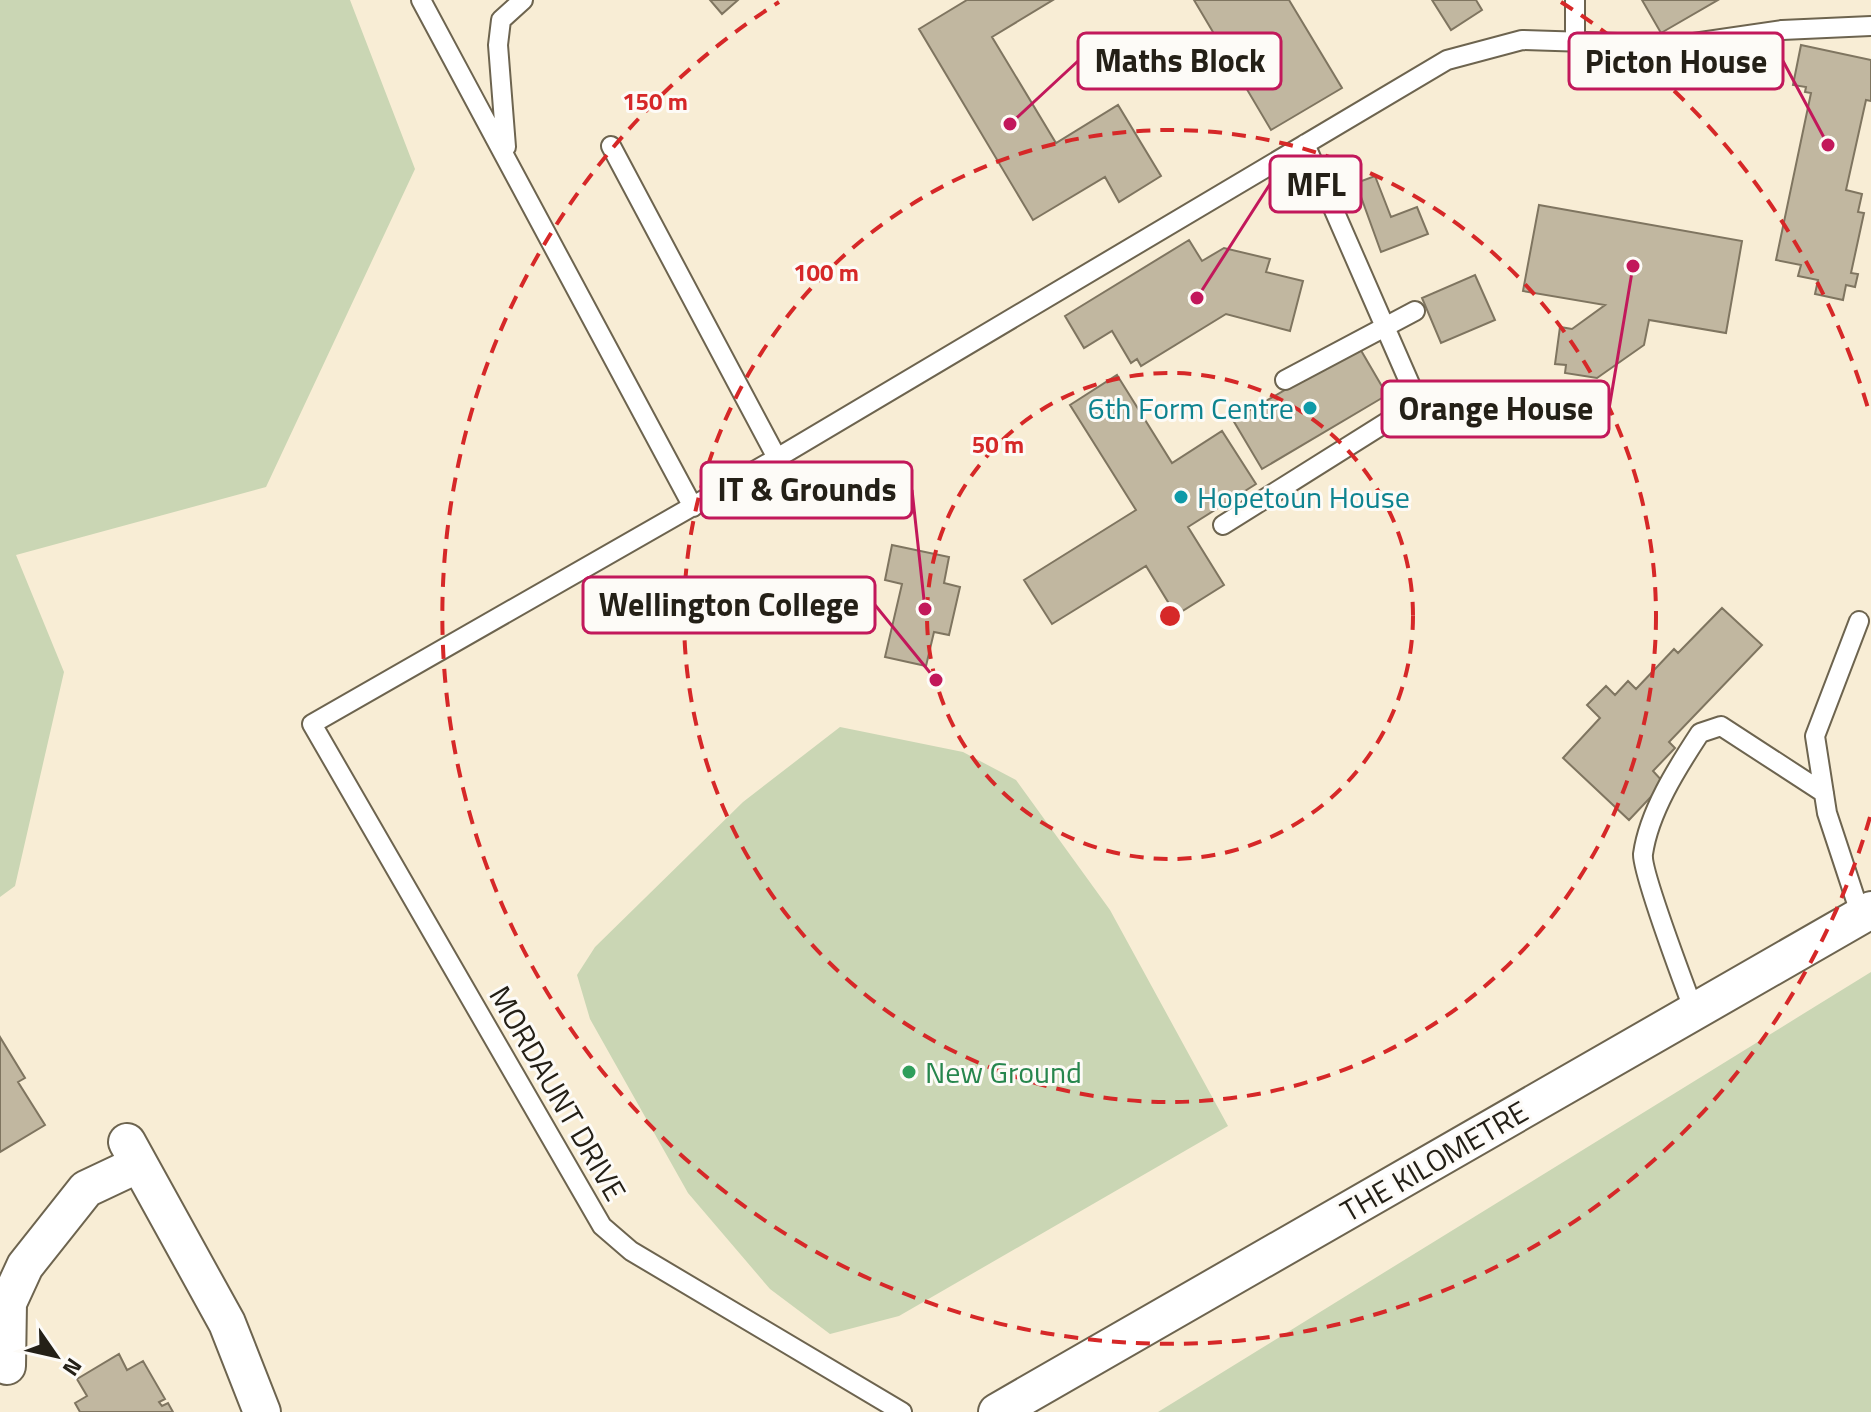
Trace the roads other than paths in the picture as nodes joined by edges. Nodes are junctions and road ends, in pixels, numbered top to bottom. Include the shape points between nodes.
1 (421, 0) edge
2 (523, 0) edge
3 (1575, 0) edge
4 (1871, 26) edge
5 (1575, 42) junction
6 (1305, 144) junction
7 (611, 146) dead end
8 (507, 157) junction
9 (1415, 311) dead end
10 (1387, 325) junction
11 (1285, 380) dead end
12 (777, 458) junction
13 (693, 507) junction
14 (1223, 525) dead end
15 (1859, 621) dead end
16 (1824, 793) junction
17 (1866, 913) edge
18 (1694, 1011) junction
19 (7, 1366) dead end
20 (262, 1412) edge
21 (902, 1412) edge
22 (997, 1412) edge

1 - 8 lane
2 - 8 lane via 501,20 498,45
3 - 5 lane
4 - 5 lane via 1782,30 1680,45
5 - 6 lane via 1522,40 1447,60
6 - 10 lane
6 - 12 lane
7 - 12 lane
8 - 13 lane
9 - 10 lane
10 - 11 lane
10 - 14 lane via 1410,384 1398,415
12 - 13 lane
13 - 21 lane, MORDAUNT DRIVE via 312,724 602,1226 631,1251
15 - 16 lane via 1815,736
16 - 17 lane
16 - 18 lane via 1721,726 1700,733 1684,757 1651,823 1642,858
17 - 18 street, THE KILOMETRE
18 - 22 street, THE KILOMETRE
19 - 20 street via 8,1303 25,1266 86,1189 133,1153 227,1323

